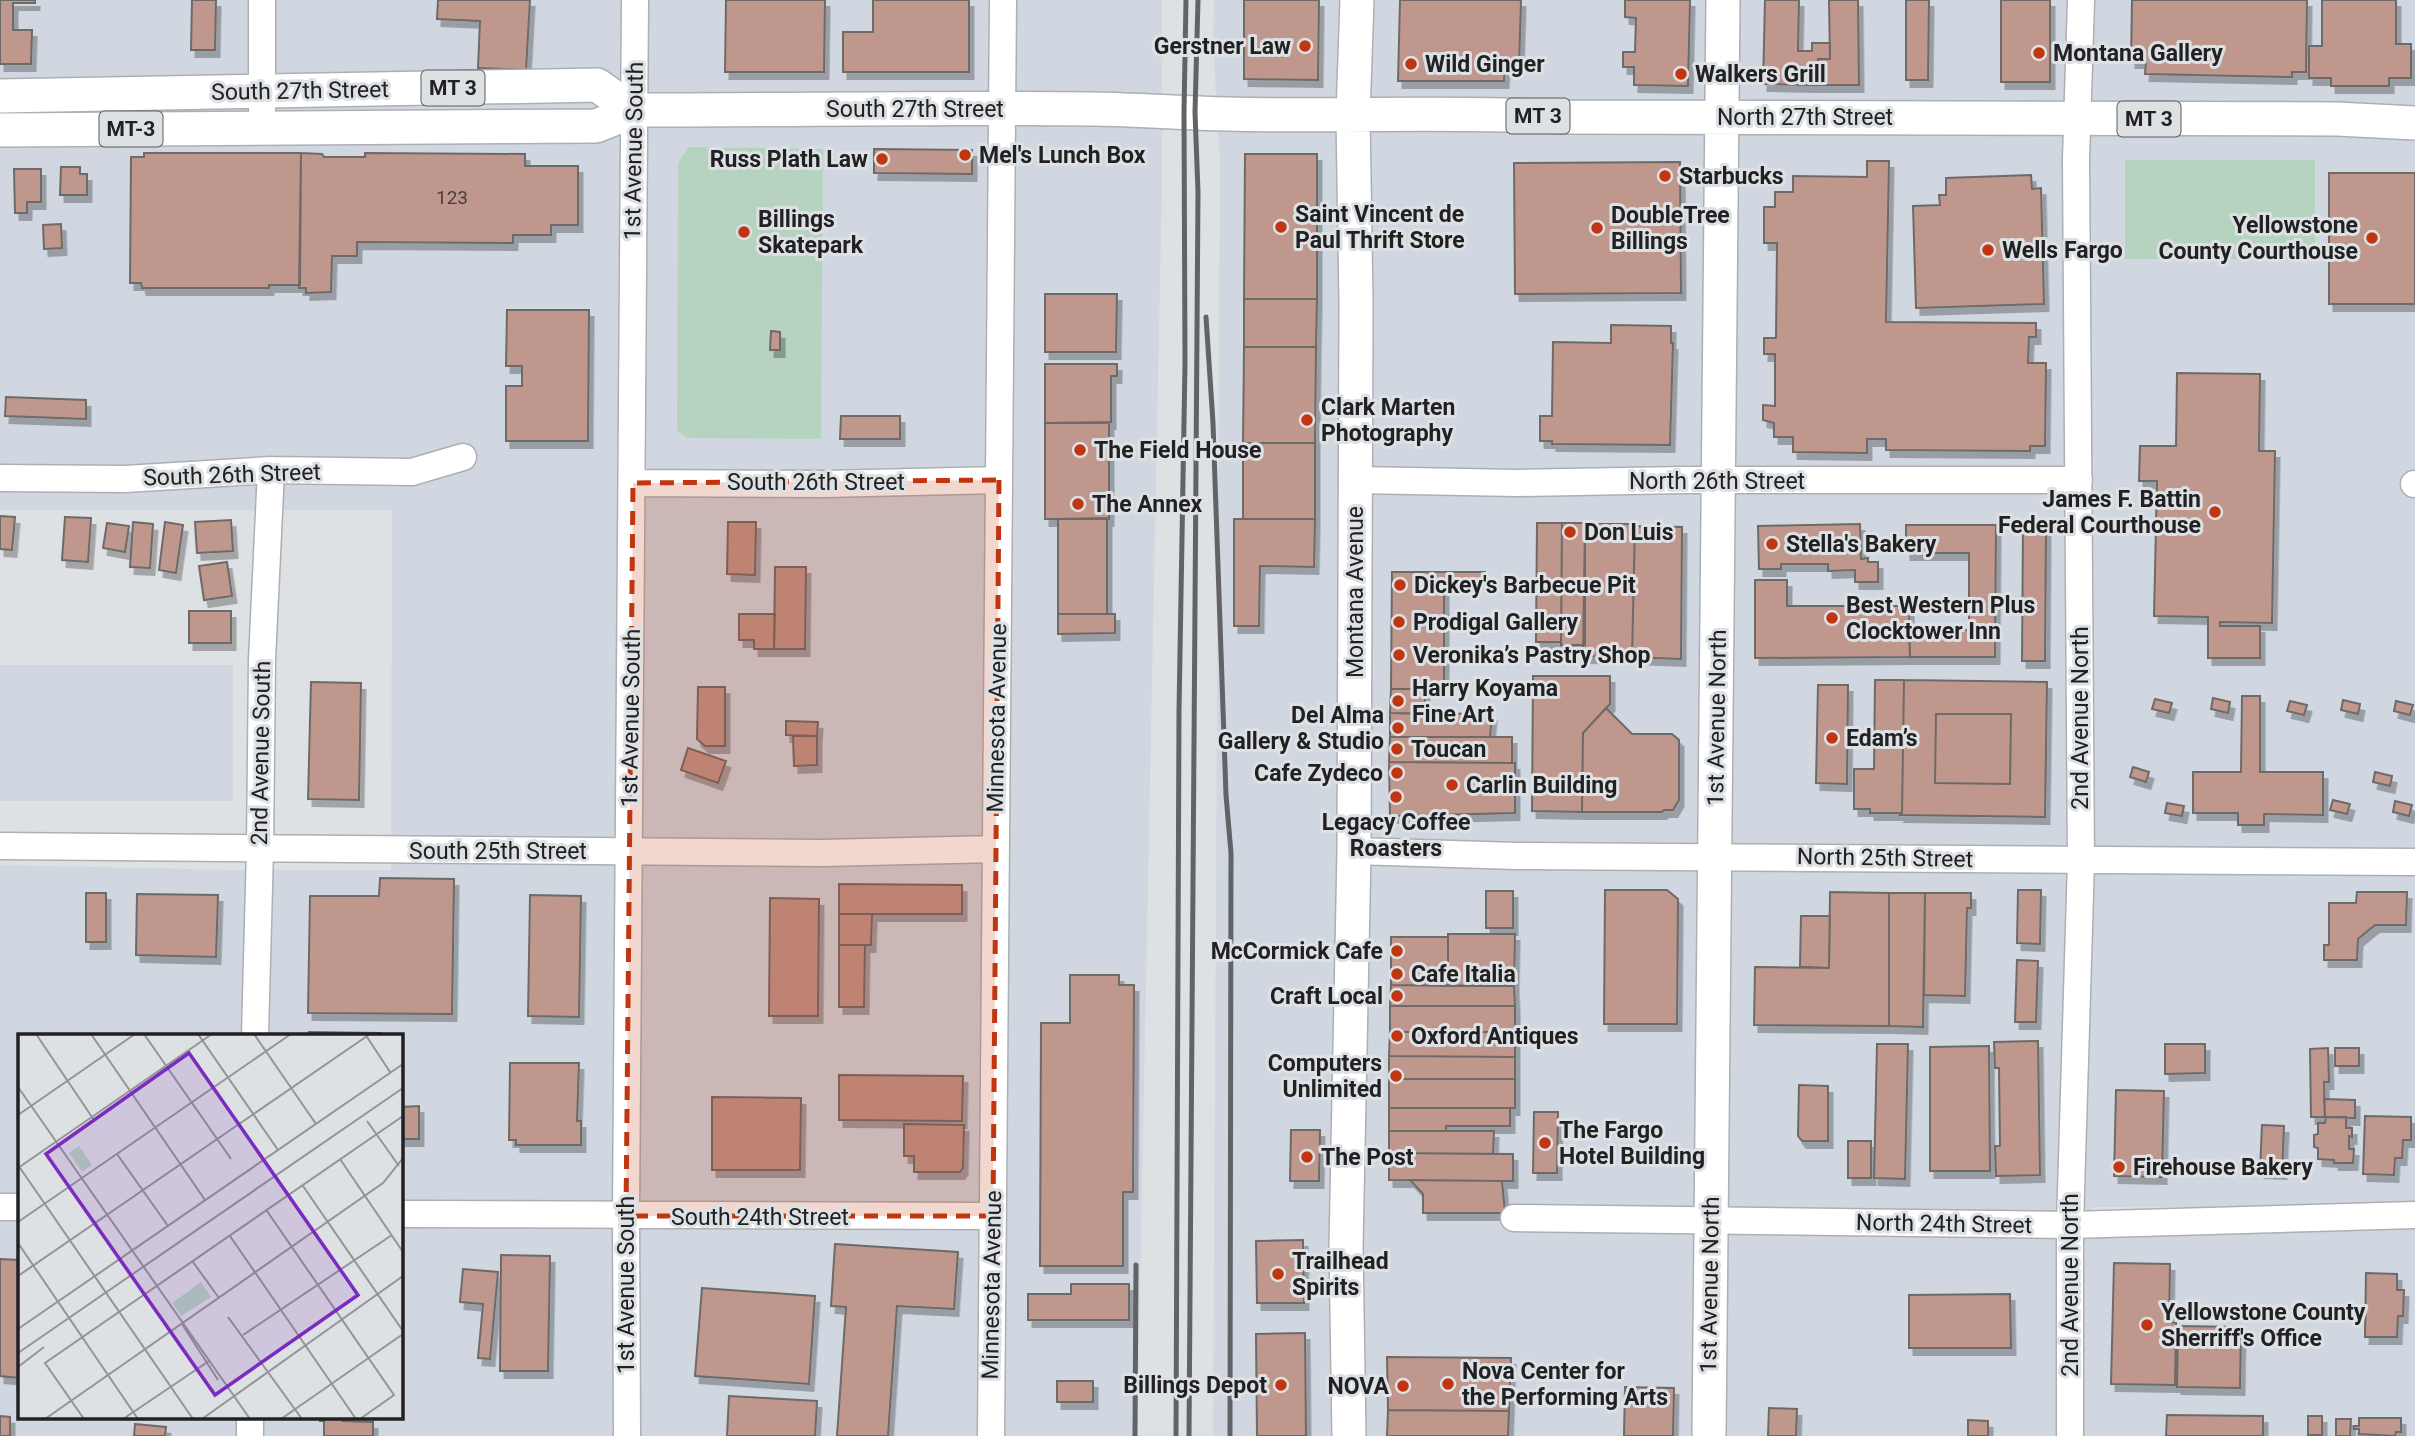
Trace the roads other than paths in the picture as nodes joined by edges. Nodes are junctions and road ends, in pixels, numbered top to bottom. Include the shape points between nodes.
1 (262, 0) edge
2 (635, 0) edge
3 (1003, 0) edge
4 (1357, 0) edge
5 (1723, 0) edge
6 (2081, 0) edge
7 (262, 91) junction
8 (0, 96) edge
9 (1002, 108) junction
10 (635, 111) junction
11 (1195, 112) joint
12 (1353, 115) junction
13 (1722, 116) junction
14 (2079, 118) junction
15 (2415, 123) edge
16 (262, 128) junction
17 (0, 130) edge
18 (463, 457) dead end
19 (271, 470) junction
20 (0, 478) edge
21 (999, 480) junction
22 (1356, 480) junction
23 (2079, 480) junction
24 (1719, 481) junction
25 (633, 482) junction
26 (0, 846) edge
27 (260, 849) junction
28 (996, 849) junction
29 (1354, 851) junction
30 (629, 852) junction
31 (1715, 856) junction
32 (2081, 861) junction
33 (2415, 862) edge
34 (255, 1034) edge
35 (0, 1207) edge
36 (18, 1207) edge
37 (402, 1214) edge
38 (2415, 1215) edge
39 (626, 1216) junction
40 (993, 1216) junction
41 (1514, 1218) dead end
42 (1711, 1219) junction
43 (2070, 1225) junction
44 (250, 1418) edge
45 (250, 1436) edge
46 (627, 1436) edge
47 (991, 1436) edge
48 (1349, 1436) edge
49 (1709, 1436) edge
50 (2070, 1436) edge

1 - 7 street
2 - 10 street, 1st Avenue South
3 - 9 street, Minnesota Avenue
4 - 12 main road, Montana Avenue
5 - 13 main road, 1st Avenue North
6 - 14 street, 2nd Avenue North
7 - 8 main road, South 27th Street / MT 3
7 - 10 main road, South 27th Street / MT 3 via 597,85
7 - 16 street
9 - 10 main road, South 27th Street / MT 3
9 - 11 main road, South 27th Street / MT 3
9 - 21 street, Minnesota Avenue
10 - 16 main road, South 27th Street / MT-3 via 596,126
10 - 25 street, 1st Avenue South
11 - 12 main road, North 27th Street / MT 3
12 - 13 main road, North 27th Street / MT 3
12 - 22 main road, Montana Avenue
13 - 14 main road, North 27th Street / MT 3
13 - 24 main road, 1st Avenue North
14 - 15 main road, North 27th Street / MT 3
14 - 23 street, 2nd Avenue North
16 - 17 main road, South 27th Street / MT-3
18 - 19 street, South 26th Street via 412,472
19 - 20 street, South 26th Street via 125,479
19 - 27 street, 2nd Avenue South
21 - 25 street, South 26th Street
21 - 28 street, Minnesota Avenue
22 - 24 street, North 26th Street
22 - 29 main road, Montana Avenue
23 - 24 street, North 26th Street
23 - 32 street, 2nd Avenue North
24 - 31 main road, 1st Avenue North
25 - 30 street, 1st Avenue South
26 - 27 street, South 25th Street
27 - 30 street, South 25th Street
27 - 34 street, 2nd Avenue South
28 - 30 street, South 25th Street
28 - 40 street, Minnesota Avenue
29 - 31 street, North 25th Street
29 - 48 main road, Montana Avenue via 1346,1239
30 - 39 street, 1st Avenue South
31 - 32 street, North 25th Street
31 - 42 main road, 1st Avenue North
32 - 33 street, North 25th Street
32 - 43 street, 2nd Avenue North
35 - 36 street
37 - 39 street, South 24th Street
38 - 43 street, North 24th Street
39 - 40 street, South 24th Street
39 - 46 street, 1st Avenue South
40 - 47 street, Minnesota Avenue
41 - 42 street, North 24th Street
42 - 43 street, North 24th Street
42 - 49 main road, 1st Avenue North
43 - 50 street, 2nd Avenue North
44 - 45 street

